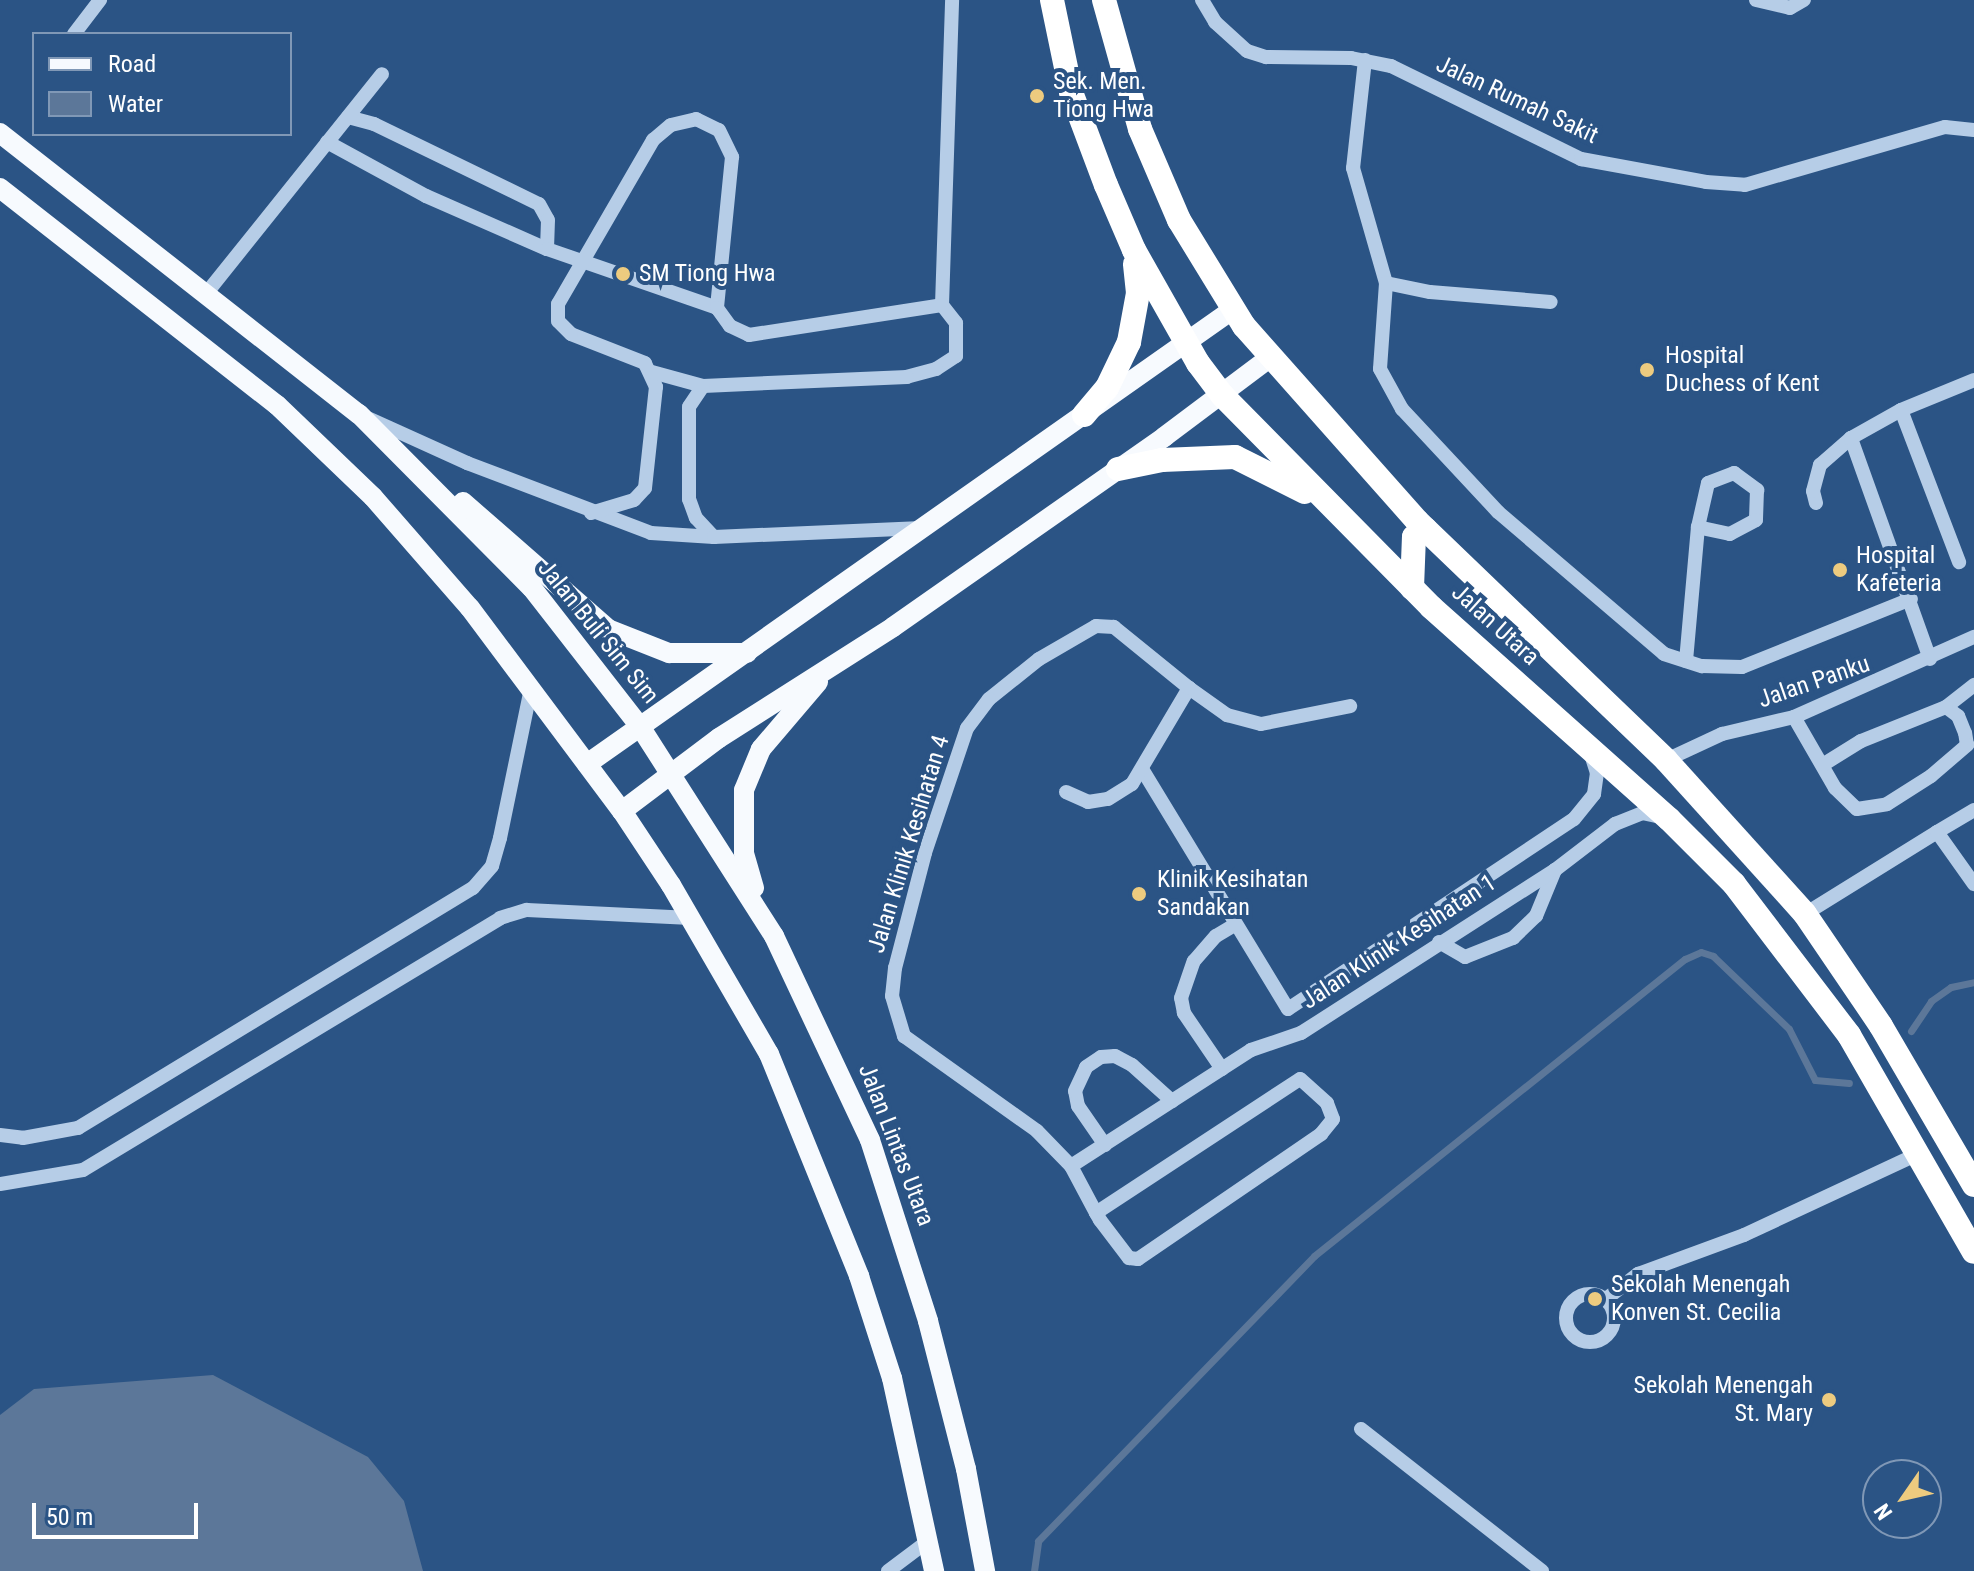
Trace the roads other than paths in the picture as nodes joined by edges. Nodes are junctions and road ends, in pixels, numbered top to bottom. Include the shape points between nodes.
1 (100, 0) edge
2 (952, 0) edge
3 (1052, 0) edge
4 (1104, 0) edge
5 (1202, 0) edge
6 (1756, 0) edge
7 (1804, 0) edge
8 (76, 32) edge
9 (1365, 60) junction
10 (382, 74) dead end
11 (348, 117) junction
12 (1974, 130) edge
13 (0, 133) edge
14 (327, 142) junction
15 (0, 188) edge
16 (547, 249) junction
17 (1134, 250) junction
18 (581, 258) junction
19 (1386, 283) junction
20 (205, 295) junction
21 (1551, 302) dead end
22 (942, 305) junction
23 (717, 308) junction
24 (1232, 310) junction
25 (1185, 344) junction
26 (1268, 359) junction
27 (652, 372) junction
28 (1974, 380) edge
29 (703, 386) junction
30 (1222, 395) junction
31 (1901, 410) junction
32 (359, 414) junction
33 (1084, 415) junction
34 (1851, 438) junction
35 (1118, 469) junction
36 (433, 483) junction
37 (1816, 503) dead end
38 (1337, 512) junction
39 (591, 513) junction
40 (1698, 527) junction
41 (924, 528) junction
42 (1426, 529) junction
43 (714, 537) junction
44 (1959, 562) dead end
45 (1412, 588) junction
46 (1911, 599) junction
47 (1974, 637) edge
48 (747, 653) junction
49 (1930, 659) junction
50 (1686, 661) junction
51 (831, 667) junction
52 (1974, 685) edge
53 (531, 688) junction
54 (1189, 688) junction
55 (1350, 706) dead end
56 (1946, 707) junction
57 (1794, 717) junction
58 (641, 728) junction
59 (1588, 747) junction
60 (1666, 760) junction
61 (587, 764) junction
62 (1824, 764) junction
63 (1142, 769) junction
64 (671, 773) junction
65 (1066, 792) dead end
66 (1974, 810) edge
67 (622, 811) junction
68 (1669, 819) junction
69 (1937, 832) junction
70 (1555, 870) junction
71 (1974, 884) edge
72 (1805, 914) junction
73 (691, 918) junction
74 (1234, 925) junction
75 (774, 936) junction
76 (1439, 942) junction
77 (1222, 1069) junction
78 (1172, 1101) junction
79 (0, 1135) edge
80 (1105, 1145) junction
81 (1918, 1154) junction
82 (1071, 1166) junction
83 (0, 1184) edge
84 (1974, 1185) edge
85 (1096, 1213) junction
86 (1974, 1252) edge
87 (1606, 1299) dead end
88 (1361, 1429) dead end
89 (928, 1541) junction
90 (888, 1571) edge
91 (934, 1571) edge
92 (985, 1571) edge
93 (1542, 1571) edge

1 - 8 street
2 - 22 street
3 - 17 highway, Jalan Utara via 1071,92
4 - 24 highway, Jalan Utara via 1140,129 1179,220
5 - 9 street, Jalan Rumah Sakit via 1222,30 1247,51 1266,57
6 - 7 street via 1790,8
9 - 12 street, Jalan Rumah Sakit via 1391,66 1581,159 1706,182 1745,185 1945,127
9 - 19 street via 1353,168
10 - 11 street
11 - 14 street
11 - 16 street via 374,124 539,204 548,220
13 - 20 main road, Jalan Buli Sim Sim
14 - 16 street via 426,196
14 - 20 street
15 - 53 main road via 277,405 373,497
16 - 18 street
17 - 25 highway, Jalan Utara
17 - 33 highway via 1138,293 1129,342 1107,388
18 - 23 street
18 - 23 street via 653,140 671,125 696,119 719,130 732,157
18 - 27 street via 558,304 558,321 571,334 645,363
19 - 21 street
19 - 50 street via 1380,369 1402,409 1498,512 1664,654
20 - 32 main road, Jalan Buli Sim Sim
22 - 23 street via 749,335 730,326
22 - 29 street via 956,323 956,356 936,369 907,377
24 - 25 main road, Jalan Buli Sim Sim
24 - 26 highway, Jalan Utara
25 - 30 highway, Jalan Utara
25 - 33 main road, Jalan Buli Sim Sim
26 - 30 main road
26 - 42 highway, Jalan Utara
27 - 29 street
27 - 39 street via 656,387 645,488 634,500
28 - 31 street
29 - 43 street via 689,407 689,499 696,518
30 - 35 main road
30 - 38 highway, Jalan Utara
31 - 34 street
31 - 44 street
32 - 36 main road, Jalan Buli Sim Sim
32 - 39 street
33 - 41 main road, Jalan Buli Sim Sim
34 - 37 street via 1820,465 1813,491
34 - 46 street
35 - 38 highway via 1162,460 1235,457 1278,475
35 - 51 main road
36 - 48 main road via 475,510 608,629 669,653
36 - 58 main road, Jalan Buli Sim Sim via 560,621
38 - 45 highway, Jalan Utara
39 - 43 street via 651,533
40 - 40 street via 1702,492 1715,478 1743,476 1757,490 1760,510 1749,527 1730,534
40 - 50 street
41 - 43 street
41 - 48 main road, Jalan Buli Sim Sim
42 - 45 highway via 1414,537
42 - 60 highway, Jalan Utara
45 - 59 highway, Jalan Utara
46 - 49 street
46 - 50 street via 1742,667
47 - 49 street, Jalan Panku
48 - 58 main road, Jalan Buli Sim Sim
49 - 57 street, Jalan Panku
51 - 64 main road
51 - 75 main road via 761,749 744,790 744,853
52 - 56 street
53 - 61 main road
53 - 79 street via 492,866 473,888 78,1128 23,1138
54 - 55 street via 1227,715 1261,724
54 - 63 street
54 - 82 street, Jalan Klinik Kesihatan 4 via 1106,625 1039,659 989,699 960,746 895,968 892,996 904,1036 916,1050 1004,1104
56 - 62 street via 1861,741
56 - 62 street via 1958,716 1967,745 1887,804 1857,809 1835,788
57 - 60 street, Jalan Panku via 1722,734
57 - 62 street
58 - 61 main road
58 - 64 main road, Jalan Lintas Utara
59 - 68 highway, Jalan Utara
59 - 74 street via 1597,773 1594,794 1574,819 1288,1009
60 - 72 highway, Jalan Utara
61 - 67 main road
63 - 65 street via 1132,784 1108,799 1088,802
63 - 74 street
64 - 67 main road
64 - 75 main road, Jalan Lintas Utara
66 - 69 street
67 - 73 main road
68 - 70 street, Jalan Klinik Kesihatan 1 via 1642,813 1627,818
68 - 81 highway, Jalan Utara via 1734,884 1849,1035
69 - 71 street
69 - 72 street
70 - 76 street, Jalan Klinik Kesihatan 1
70 - 76 street via 1536,916 1513,938 1465,957
72 - 84 highway, Jalan Utara via 1881,1026
73 - 83 street via 538,910 500,918 83,1170
73 - 89 main road via 769,1054 859,1276 892,1378
74 - 77 street via 1194,961 1181,998 1184,1013
75 - 92 main road, Jalan Lintas Utara via 870,1140 910,1254 966,1469
76 - 77 street, Jalan Klinik Kesihatan 1 via 1301,1033 1251,1050
77 - 78 street, Jalan Klinik Kesihatan 1
78 - 80 street, Jalan Klinik Kesihatan 1
78 - 80 street via 1132,1065 1115,1056 1101,1057 1086,1067 1075,1091 1078,1106
80 - 82 street, Jalan Klinik Kesihatan 1
81 - 86 highway, Jalan Utara
81 - 87 street via 1744,1235 1638,1274
82 - 85 street
85 - 85 street via 1122,1251 1138,1259 1321,1134 1333,1114 1306,1080 1293,1082
88 - 93 street
89 - 90 street
89 - 91 main road

